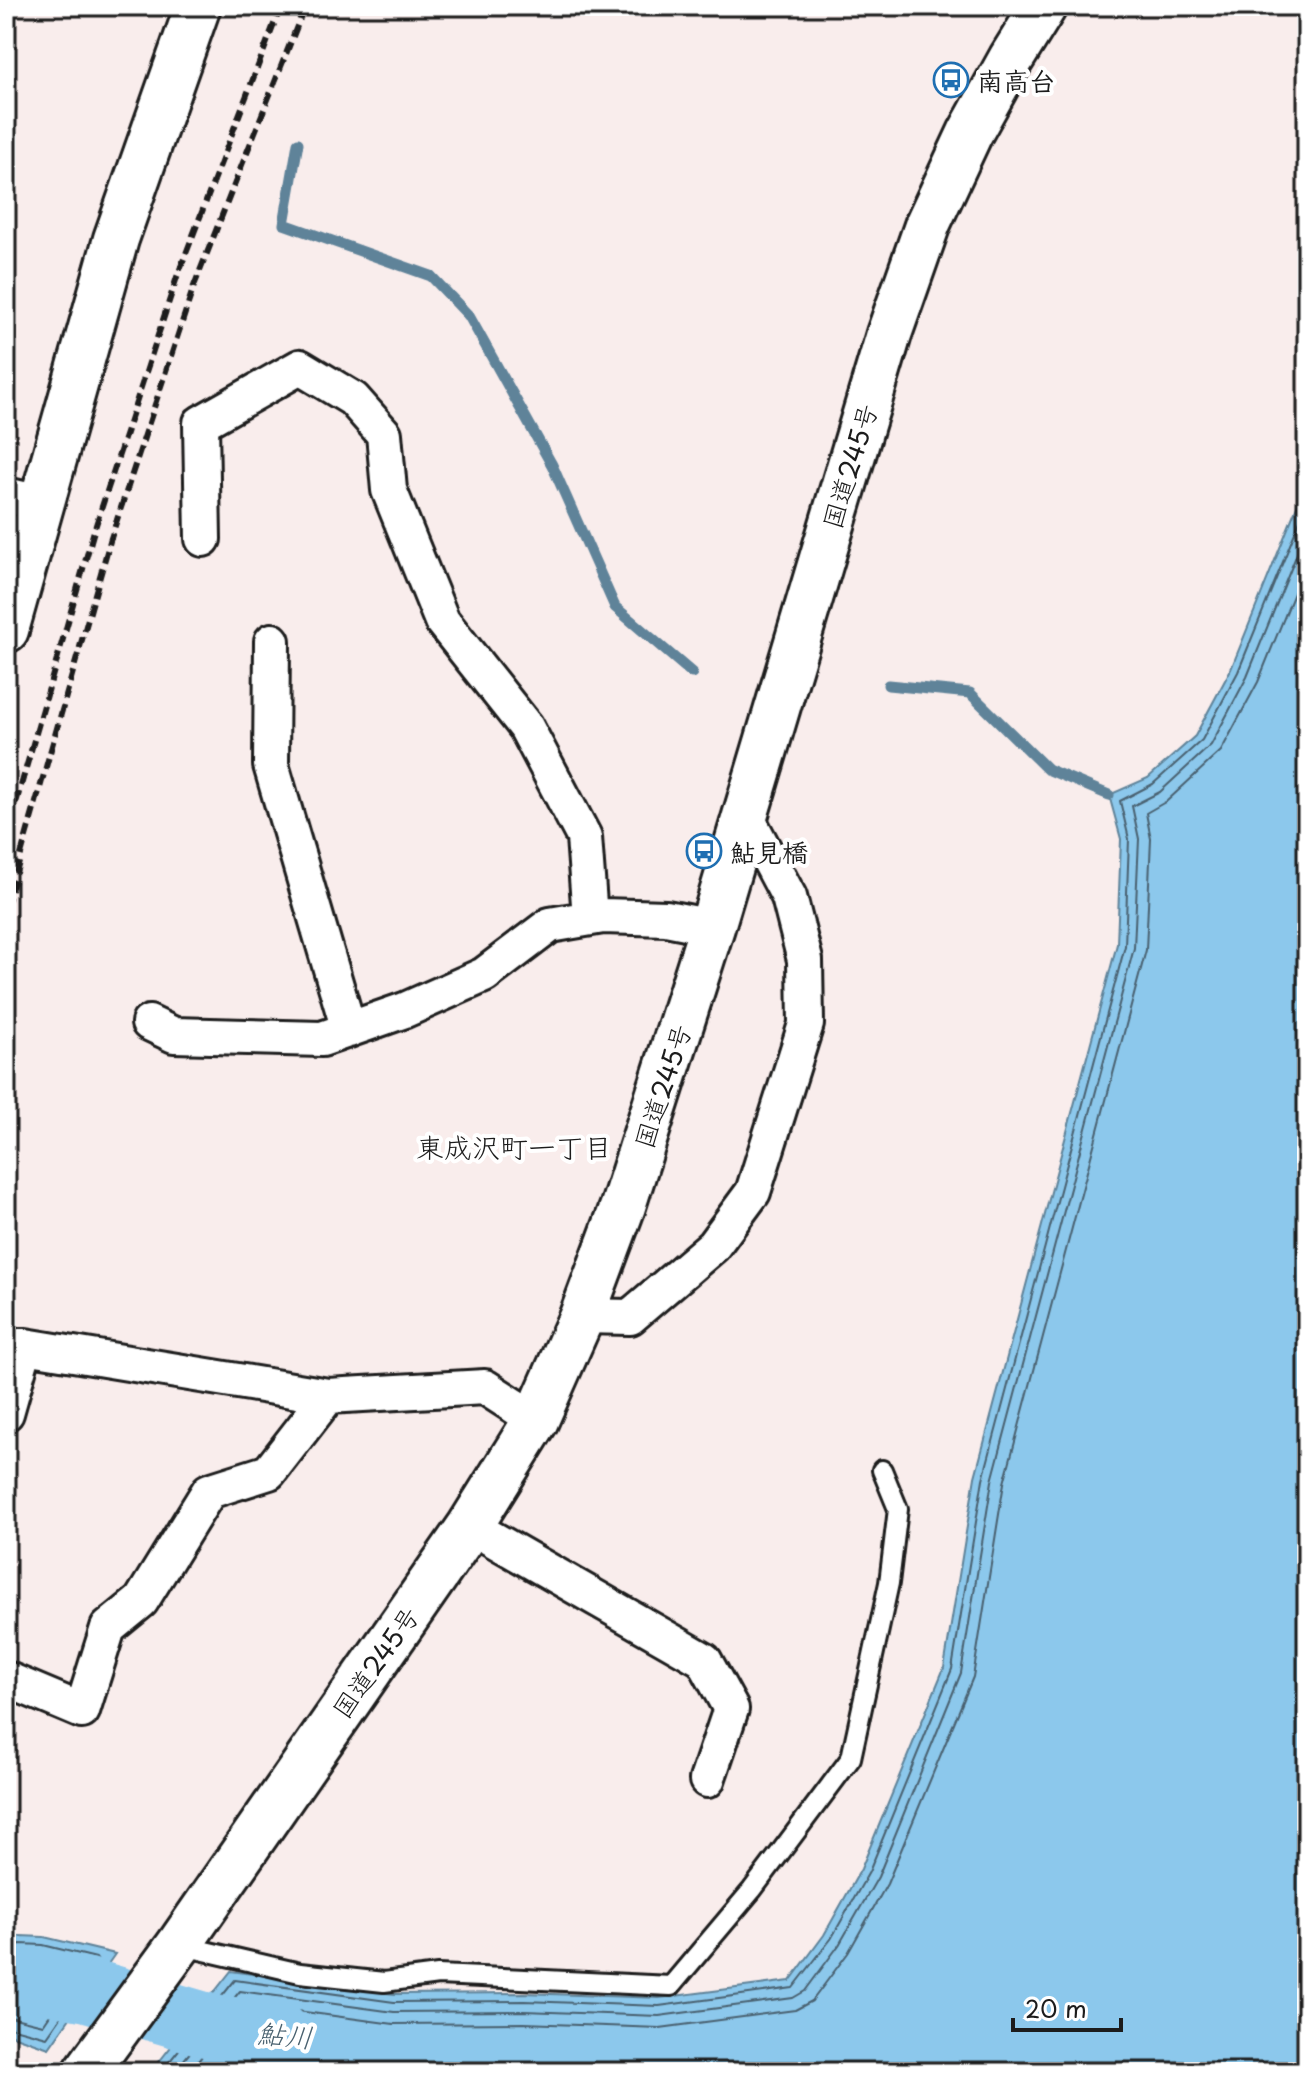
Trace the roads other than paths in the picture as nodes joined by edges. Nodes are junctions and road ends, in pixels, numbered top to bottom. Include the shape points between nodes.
1 (198, 6) edge
2 (1044, 6) edge
3 (23, 499) edge
4 (203, 539) dead end
5 (6, 630) edge
6 (272, 641) dead end
7 (745, 814) junction
8 (590, 918) junction
9 (712, 927) junction
10 (149, 1023) dead end
11 (349, 1030) junction
12 (582, 1316) junction
13 (15, 1346) edge
14 (328, 1396) junction
15 (6, 1413) edge
16 (536, 1420) junction
17 (882, 1470) dead end
18 (470, 1526) junction
19 (6, 1679) edge
20 (707, 1780) dead end
21 (177, 1949) junction
22 (88, 2069) edge

1 - 3 main road
2 - 7 main road, 国道245号 via 970,133 928,223 889,334
3 - 5 main road
4 - 8 street via 201,423 300,367 353,399 384,434 389,490 442,621 526,727 584,837
6 - 11 street via 271,765
7 - 9 main road, 国道245号
7 - 12 street via 789,897 805,960 806,1024 753,1192 713,1246 630,1317
8 - 9 street via 666,918
8 - 11 street via 550,925 484,975
9 - 12 main road, 国道245号 via 623,1206
10 - 11 street via 174,1035 322,1039
12 - 16 main road, 国道245号
13 - 14 street
13 - 15 street
14 - 16 street via 485,1387
14 - 19 street via 269,1472 209,1491 141,1601 108,1628 82,1711
16 - 18 main road, 国道245号
17 - 21 lane via 898,1509 889,1583 851,1758 752,1890 671,1986 438,1975 384,1982 300,1973
18 - 20 street via 704,1660 731,1709
18 - 21 main road, 国道245号
21 - 22 main road, 国道245号

